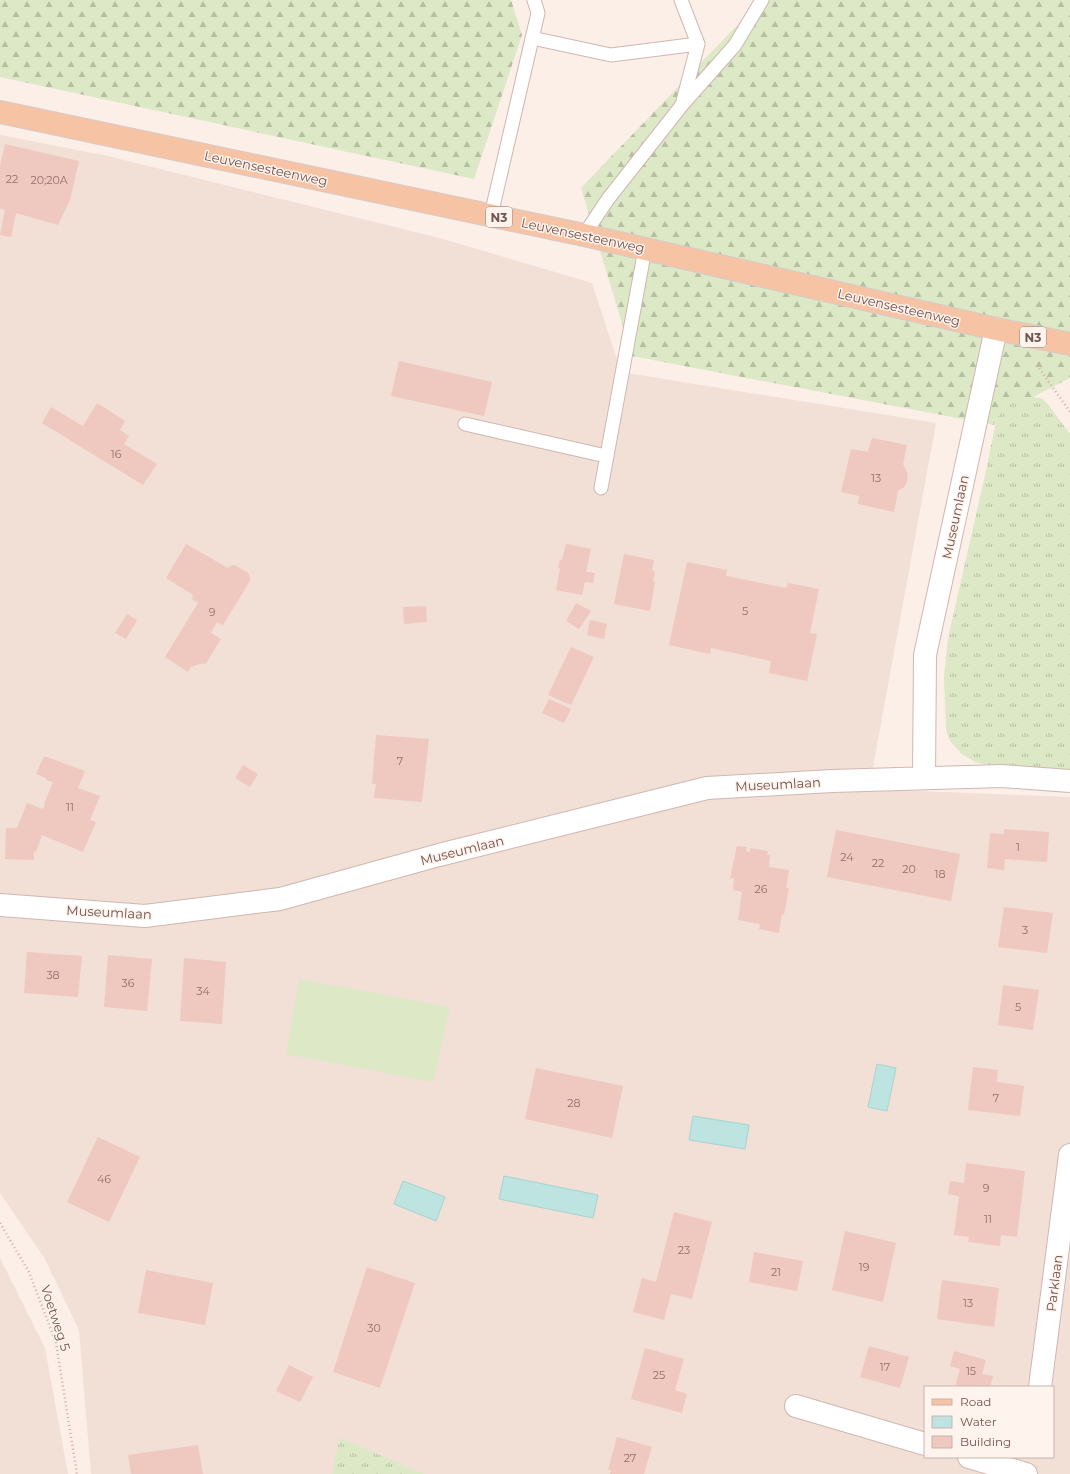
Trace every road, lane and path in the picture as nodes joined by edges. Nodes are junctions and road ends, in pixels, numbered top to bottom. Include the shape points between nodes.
1 (534, 0) edge
2 (681, 0) edge
3 (762, 0) edge
4 (532, 38) junction
5 (698, 44) junction
6 (682, 105) junction
7 (0, 112) edge
8 (491, 215) junction
9 (584, 235) junction
10 (645, 249) junction
11 (1006, 331) junction
12 (1070, 344) edge
13 (1070, 412) edge
14 (465, 424) dead end
15 (606, 456) junction
16 (601, 488) dead end
17 (924, 778) junction
18 (1070, 781) edge
19 (0, 905) edge
20 (1070, 1155) edge
21 (0, 1223) edge
22 (1040, 1386) edge
23 (796, 1406) dead end
24 (924, 1444) edge
25 (972, 1458) edge
26 (1032, 1458) edge
27 (77, 1474) edge
28 (1026, 1474) edge
29 (1029, 1474) edge

1 - 4 lane via 538,13
2 - 5 lane
3 - 6 lane via 735,45
4 - 5 lane via 611,55
4 - 8 lane
5 - 6 lane
6 - 9 lane via 608,199
7 - 8 main road, Leuvensesteenweg / N3
8 - 9 main road, Leuvensesteenweg / N3
9 - 10 main road, Leuvensesteenweg / N3
10 - 11 main road, Leuvensesteenweg / N3
10 - 15 lane
11 - 12 main road, Leuvensesteenweg / N3
11 - 13 path
11 - 17 street, Museumlaan via 925,655
14 - 15 lane
15 - 16 lane
17 - 18 street, Museumlaan via 1002,776
17 - 19 street, Museumlaan via 707,788 439,855 280,899 145,916
20 - 22 street, Parklaan
21 - 27 path, Voetweg 5 via 29,1272 56,1343
23 - 24 street
25 - 28 street
26 - 29 street

